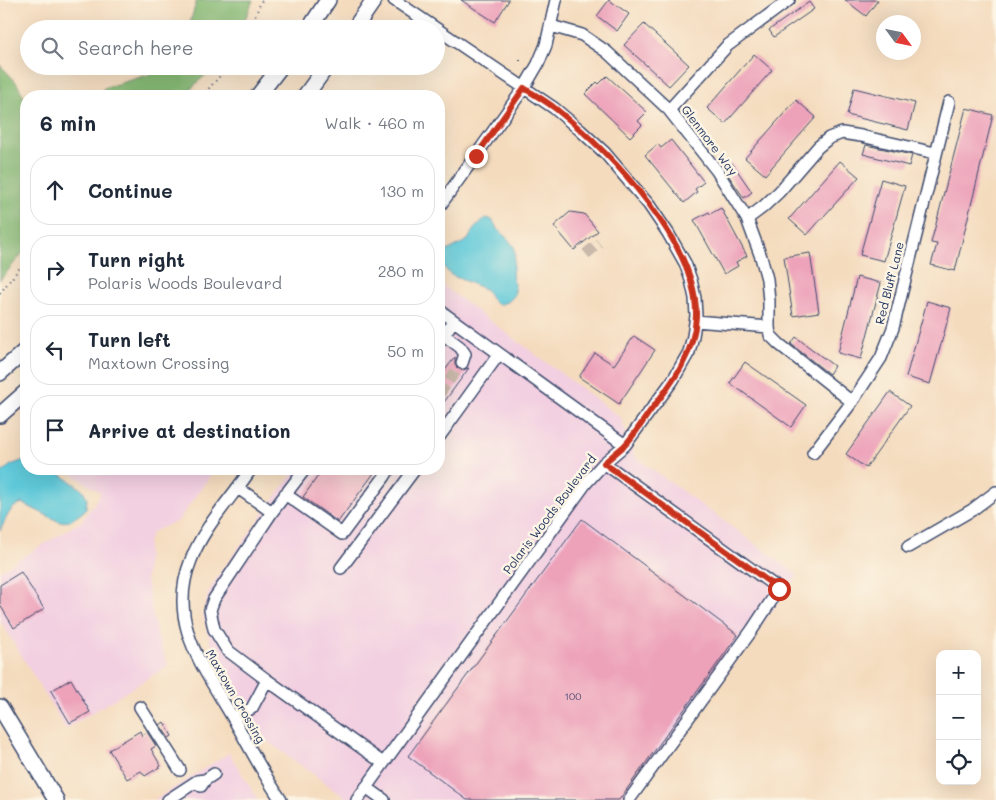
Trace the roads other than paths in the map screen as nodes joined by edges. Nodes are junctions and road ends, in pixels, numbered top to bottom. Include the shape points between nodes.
1 (328, 0) edge
2 (374, 0) edge
3 (394, 0) edge
4 (544, 0) edge
5 (789, 0) edge
6 (556, 1) edge
7 (315, 20) edge
8 (360, 20) edge
9 (424, 20) edge
10 (551, 26) junction
11 (445, 35) edge
12 (274, 75) edge
13 (320, 75) edge
14 (524, 88) junction
15 (263, 90) edge
16 (309, 90) edge
17 (949, 102) dead end
18 (669, 110) junction
19 (935, 153) junction
20 (445, 199) edge
21 (747, 218) junction
22 (445, 315) edge
23 (453, 321) junction
24 (695, 321) junction
25 (768, 327) junction
26 (445, 333) edge
27 (445, 335) edge
28 (500, 354) junction
29 (20, 355) edge
30 (462, 363) dead end
31 (0, 373) edge
32 (20, 397) edge
33 (852, 402) junction
34 (0, 415) edge
35 (445, 429) edge
36 (624, 445) junction
37 (813, 453) dead end
38 (604, 463) junction
39 (247, 475) edge
40 (300, 475) edge
41 (383, 475) edge
42 (388, 475) edge
43 (411, 475) edge
44 (238, 488) junction
45 (401, 488) junction
46 (996, 492) edge
47 (285, 494) junction
48 (272, 512) junction
49 (908, 546) dead end
50 (341, 568) dead end
51 (267, 680) junction
52 (0, 707) edge
53 (140, 707) dead end
54 (233, 718) junction
55 (383, 763) junction
56 (180, 770) dead end
57 (210, 777) dead end
58 (366, 787) junction
59 (56, 800) edge
60 (168, 800) edge
61 (281, 800) edge
62 (357, 800) edge
63 (384, 800) edge
64 (629, 800) edge

1 - 7 main road
2 - 8 main road
3 - 9 street, Polaris Woods Boulevard
4 - 6 street
5 - 18 street via 727,46
6 - 10 street
10 - 14 street via 538,64
10 - 18 street, Glenmore Way via 582,35 607,52
11 - 14 street, Polaris Woods Boulevard
12 - 15 main road
13 - 16 main road
14 - 20 street
14 - 24 street, Polaris Woods Boulevard via 554,108 586,136 628,178 649,205 685,263 695,298
17 - 19 street, Red Bluff Lane
18 - 21 street, Glenmore Way via 718,171
19 - 21 street via 842,133 818,147 779,192
19 - 33 street, Red Bluff Lane via 893,328 881,358
21 - 25 street, Glenmore Way via 767,279
22 - 23 street
23 - 26 street
23 - 28 street
24 - 25 street
24 - 36 street, Polaris Woods Boulevard via 689,352 681,368
25 - 33 street via 770,335 779,344
27 - 30 street via 465,354
28 - 35 street
28 - 36 street
29 - 31 main road
32 - 34 main road
33 - 37 street, Red Bluff Lane
36 - 38 street, Polaris Woods Boulevard
38 - 55 street, Polaris Woods Boulevard via 586,483
38 - 64 street via 779,589
39 - 44 street, Maxtown Crossing
40 - 47 street
41 - 47 street via 342,534
42 - 45 street
43 - 45 street
44 - 48 street
44 - 54 street, Maxtown Crossing via 197,546 185,581 183,601 188,636 194,651
45 - 50 street
46 - 49 street via 972,510
47 - 48 street
48 - 51 street via 214,599 210,610 214,629 227,650
51 - 54 street via 252,708
51 - 55 street
52 - 59 main road
53 - 56 street
54 - 61 street, Maxtown Crossing
55 - 58 street, Polaris Woods Boulevard
57 - 60 street via 197,781
58 - 62 street, Polaris Woods Boulevard
58 - 63 street

